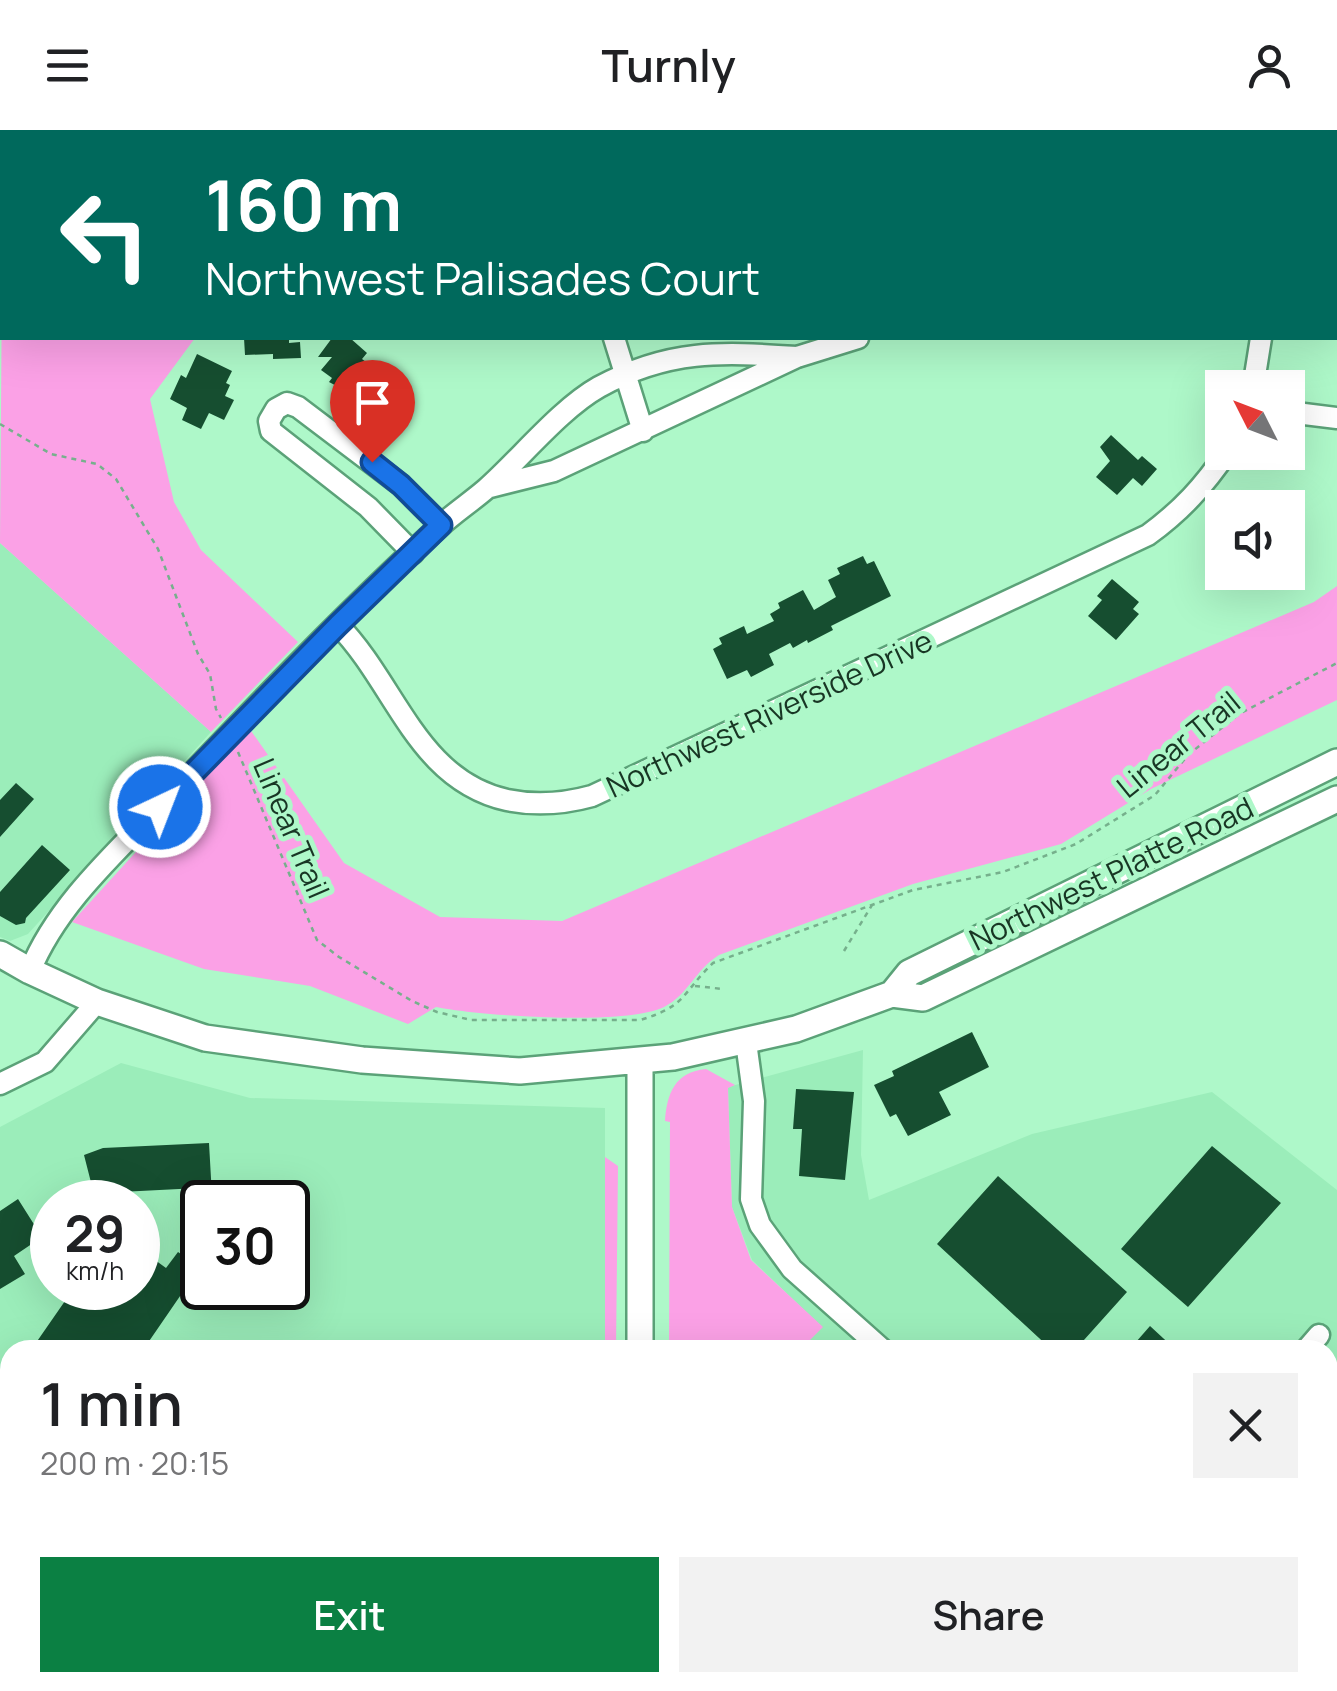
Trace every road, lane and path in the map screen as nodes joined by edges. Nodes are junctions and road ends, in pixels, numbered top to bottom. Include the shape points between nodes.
1 (615, 340) edge
2 (852, 340) edge
3 (1261, 340) edge
4 (797, 358) junction
5 (1256, 370) edge
6 (626, 376) junction
7 (1305, 414) edge
8 (1337, 418) edge
9 (0, 424) edge
10 (643, 430) junction
11 (1215, 470) edge
12 (488, 488) junction
13 (441, 525) junction
14 (412, 553) junction
15 (338, 625) junction
16 (1337, 662) edge
17 (230, 733) junction
18 (1337, 762) edge
19 (1337, 799) edge
20 (872, 905) junction
21 (844, 951) dead end
22 (0, 954) edge
23 (30, 972) junction
24 (693, 986) junction
25 (723, 989) dead end
26 (892, 994) junction
27 (97, 1002) junction
28 (746, 1042) junction
29 (640, 1062) junction
30 (0, 1084) edge
31 (640, 1340) edge
32 (872, 1340) edge

1 - 6 street
2 - 4 street
3 - 5 street
4 - 6 street via 687,355
4 - 10 street
6 - 10 street
6 - 12 street via 596,388
7 - 8 street
9 - 17 path, Linear Trail via 51,454 97,464 116,479 158,549
10 - 12 street via 554,471
11 - 15 street, Northwest Riverside Drive via 1180,512 1148,535 567,803 490,796 441,768 361,648
12 - 13 street
13 - 14 street
13 - 14 street via 401,485 298,406 276,409 271,432 368,507
14 - 15 street
15 - 17 street
16 - 20 path, Linear Trail via 1239,714 1188,755 1154,795 1076,844 1002,872
17 - 23 street via 88,882
17 - 24 path, Linear Trail via 317,940 412,1001 471,1020 640,1020 684,999
18 - 26 main road, Northwest Platte Road via 909,973
19 - 26 main road, Northwest Platte Road via 924,998
20 - 21 path
20 - 24 path, Linear Trail via 713,963
22 - 23 main road, Northwest Platte Road
23 - 27 main road, Northwest Platte Road
24 - 25 path
26 - 28 main road, Northwest Platte Road
27 - 29 main road, Northwest Platte Road via 205,1038 362,1060 520,1072
27 - 30 street via 45,1062
28 - 29 main road, Northwest Platte Road
28 - 32 street via 754,1101 751,1199 760,1225 792,1269
29 - 31 main road

